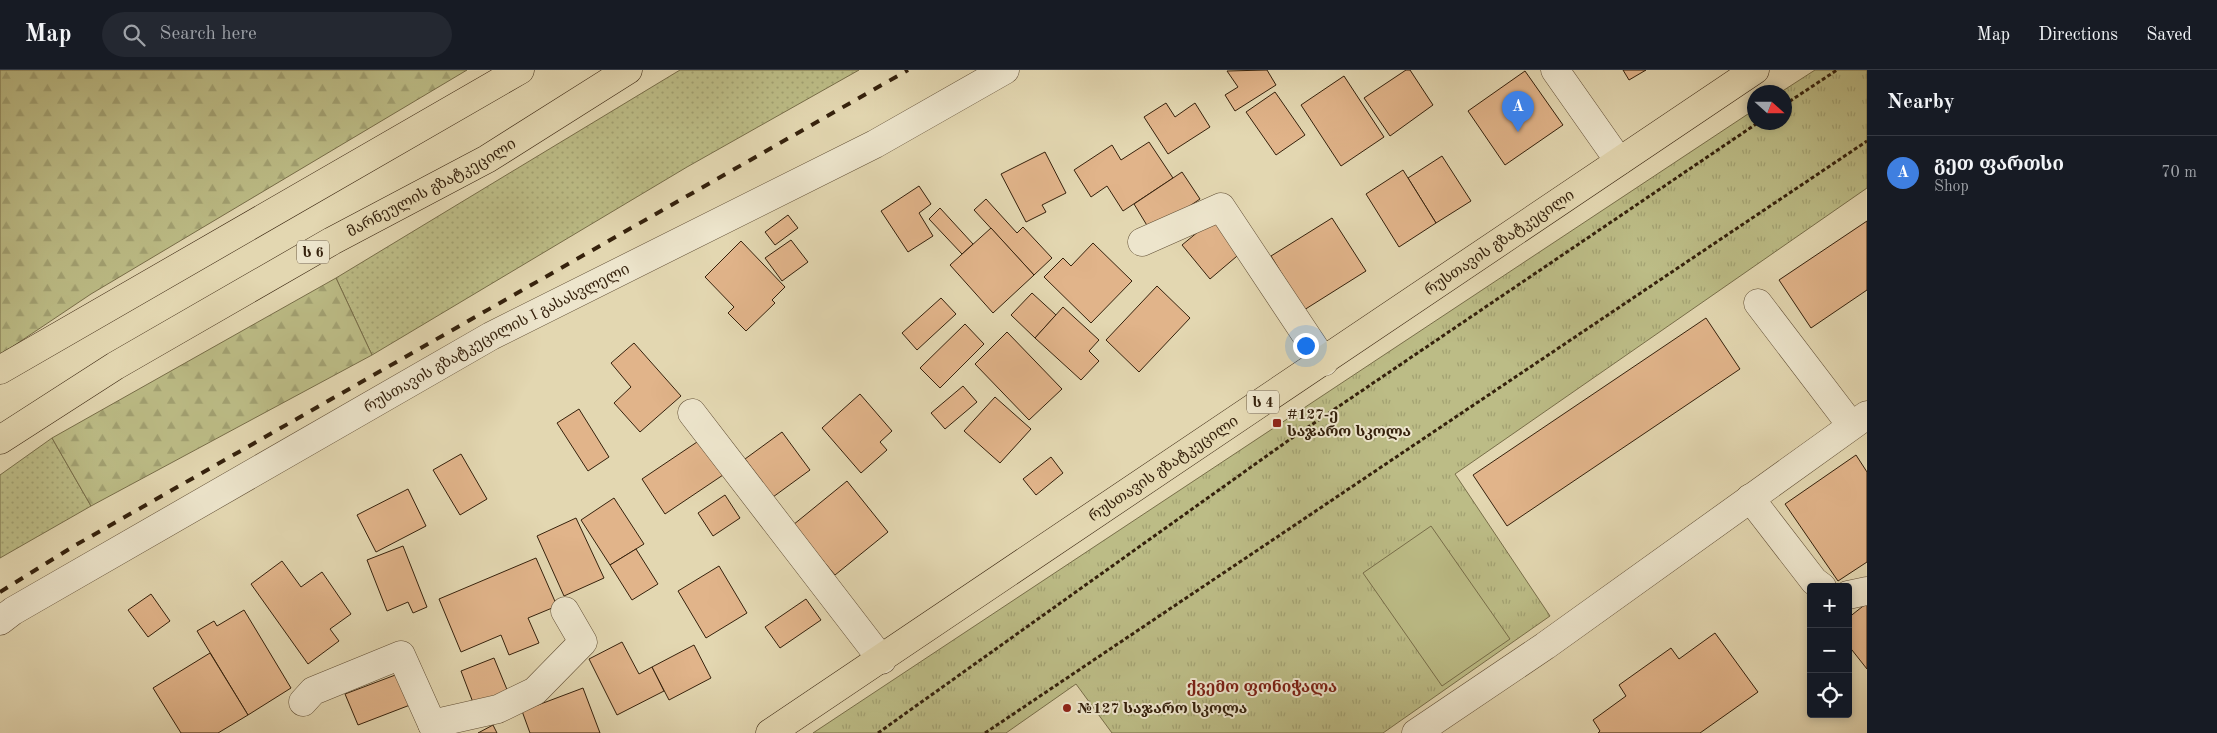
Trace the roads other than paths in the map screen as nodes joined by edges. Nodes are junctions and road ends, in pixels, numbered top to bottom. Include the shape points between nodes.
1 (520, 70) edge
2 (628, 70) edge
3 (1004, 70) edge
4 (1555, 70) edge
5 (1755, 70) edge
6 (1619, 161) junction
7 (1142, 242) dead end
8 (1758, 303) dead end
9 (1324, 362) junction
10 (0, 370) edge
11 (692, 413) dead end
12 (1859, 420) edge
13 (0, 440) edge
14 (1750, 498) junction
15 (1817, 583) edge
16 (1867, 591) edge
17 (1852, 594) edge
18 (565, 611) dead end
19 (0, 621) edge
20 (882, 660) junction
21 (303, 702) dead end
22 (434, 728) edge
23 (770, 733) edge
24 (1416, 733) edge

1 - 10 highway
2 - 13 highway, მარნეულის გზატკეცილი / ს 6 via 487,159 332,242 115,366
3 - 19 street, რუსთავის გზატკეცილის I გასასვლელი via 875,144 491,336
4 - 6 street
5 - 6 highway, რუსთავის გზატკეცილი / ს 4
6 - 9 highway, რუსთავის გზატკეცილი / ს 4
7 - 9 street via 1220,207
8 - 12 street
9 - 20 highway, რუსთავის გზატკეცილი / ს 4
11 - 20 street
12 - 14 street
14 - 15 street
14 - 24 street via 1545,646
16 - 17 street
18 - 22 street via 584,642 535,691 498,709
20 - 23 highway, რუსთავის გზატკეცილი / ს 4
21 - 22 street via 313,691 401,654

